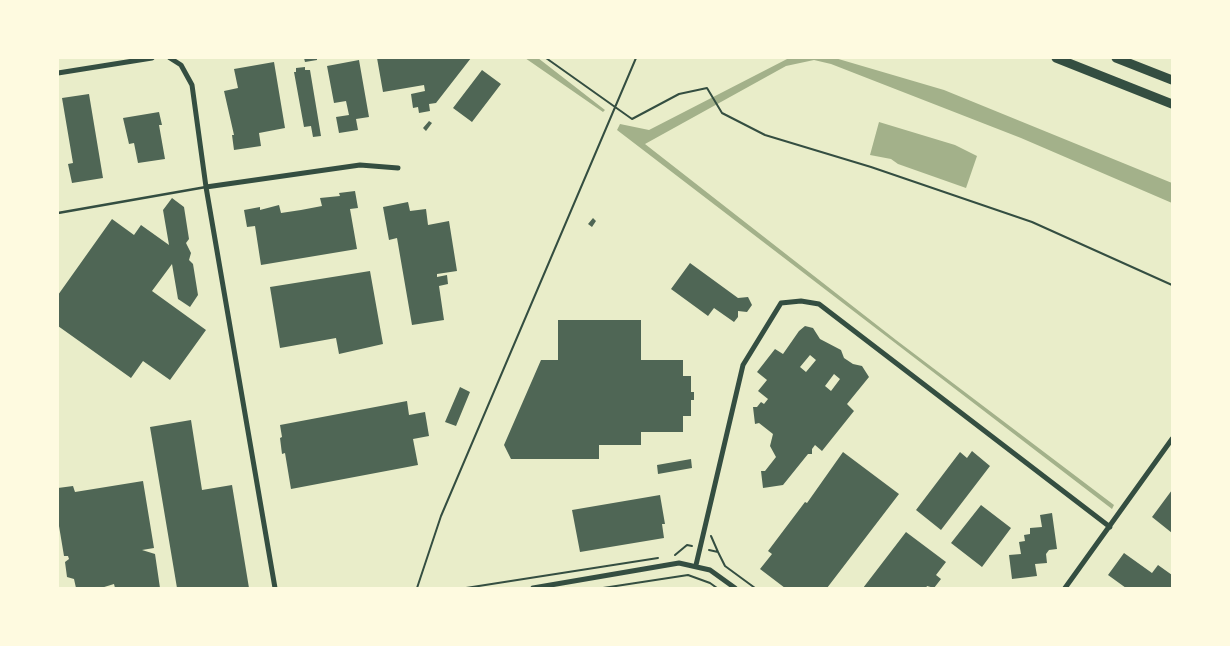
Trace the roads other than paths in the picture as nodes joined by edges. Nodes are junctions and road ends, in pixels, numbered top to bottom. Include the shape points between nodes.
1 (152, 58) edge
2 (170, 58) edge
3 (1056, 58) edge
4 (1116, 58) edge
5 (58, 73) edge
6 (1172, 80) edge
7 (1172, 104) edge
8 (398, 168) dead end
9 (206, 187) junction
10 (58, 213) edge
11 (1172, 438) edge
12 (1110, 527) junction
13 (696, 565) junction
14 (276, 588) edge
15 (534, 588) edge
16 (735, 588) edge
17 (1065, 588) edge

1 - 5 street
2 - 9 street via 181,65 192,85
3 - 7 highway
4 - 6 highway
8 - 9 street via 360,165
9 - 10 lane
9 - 14 street
11 - 12 street
12 - 13 street via 818,304 801,301 781,303 743,365
12 - 17 street
13 - 15 street via 679,563
13 - 16 street via 710,570

